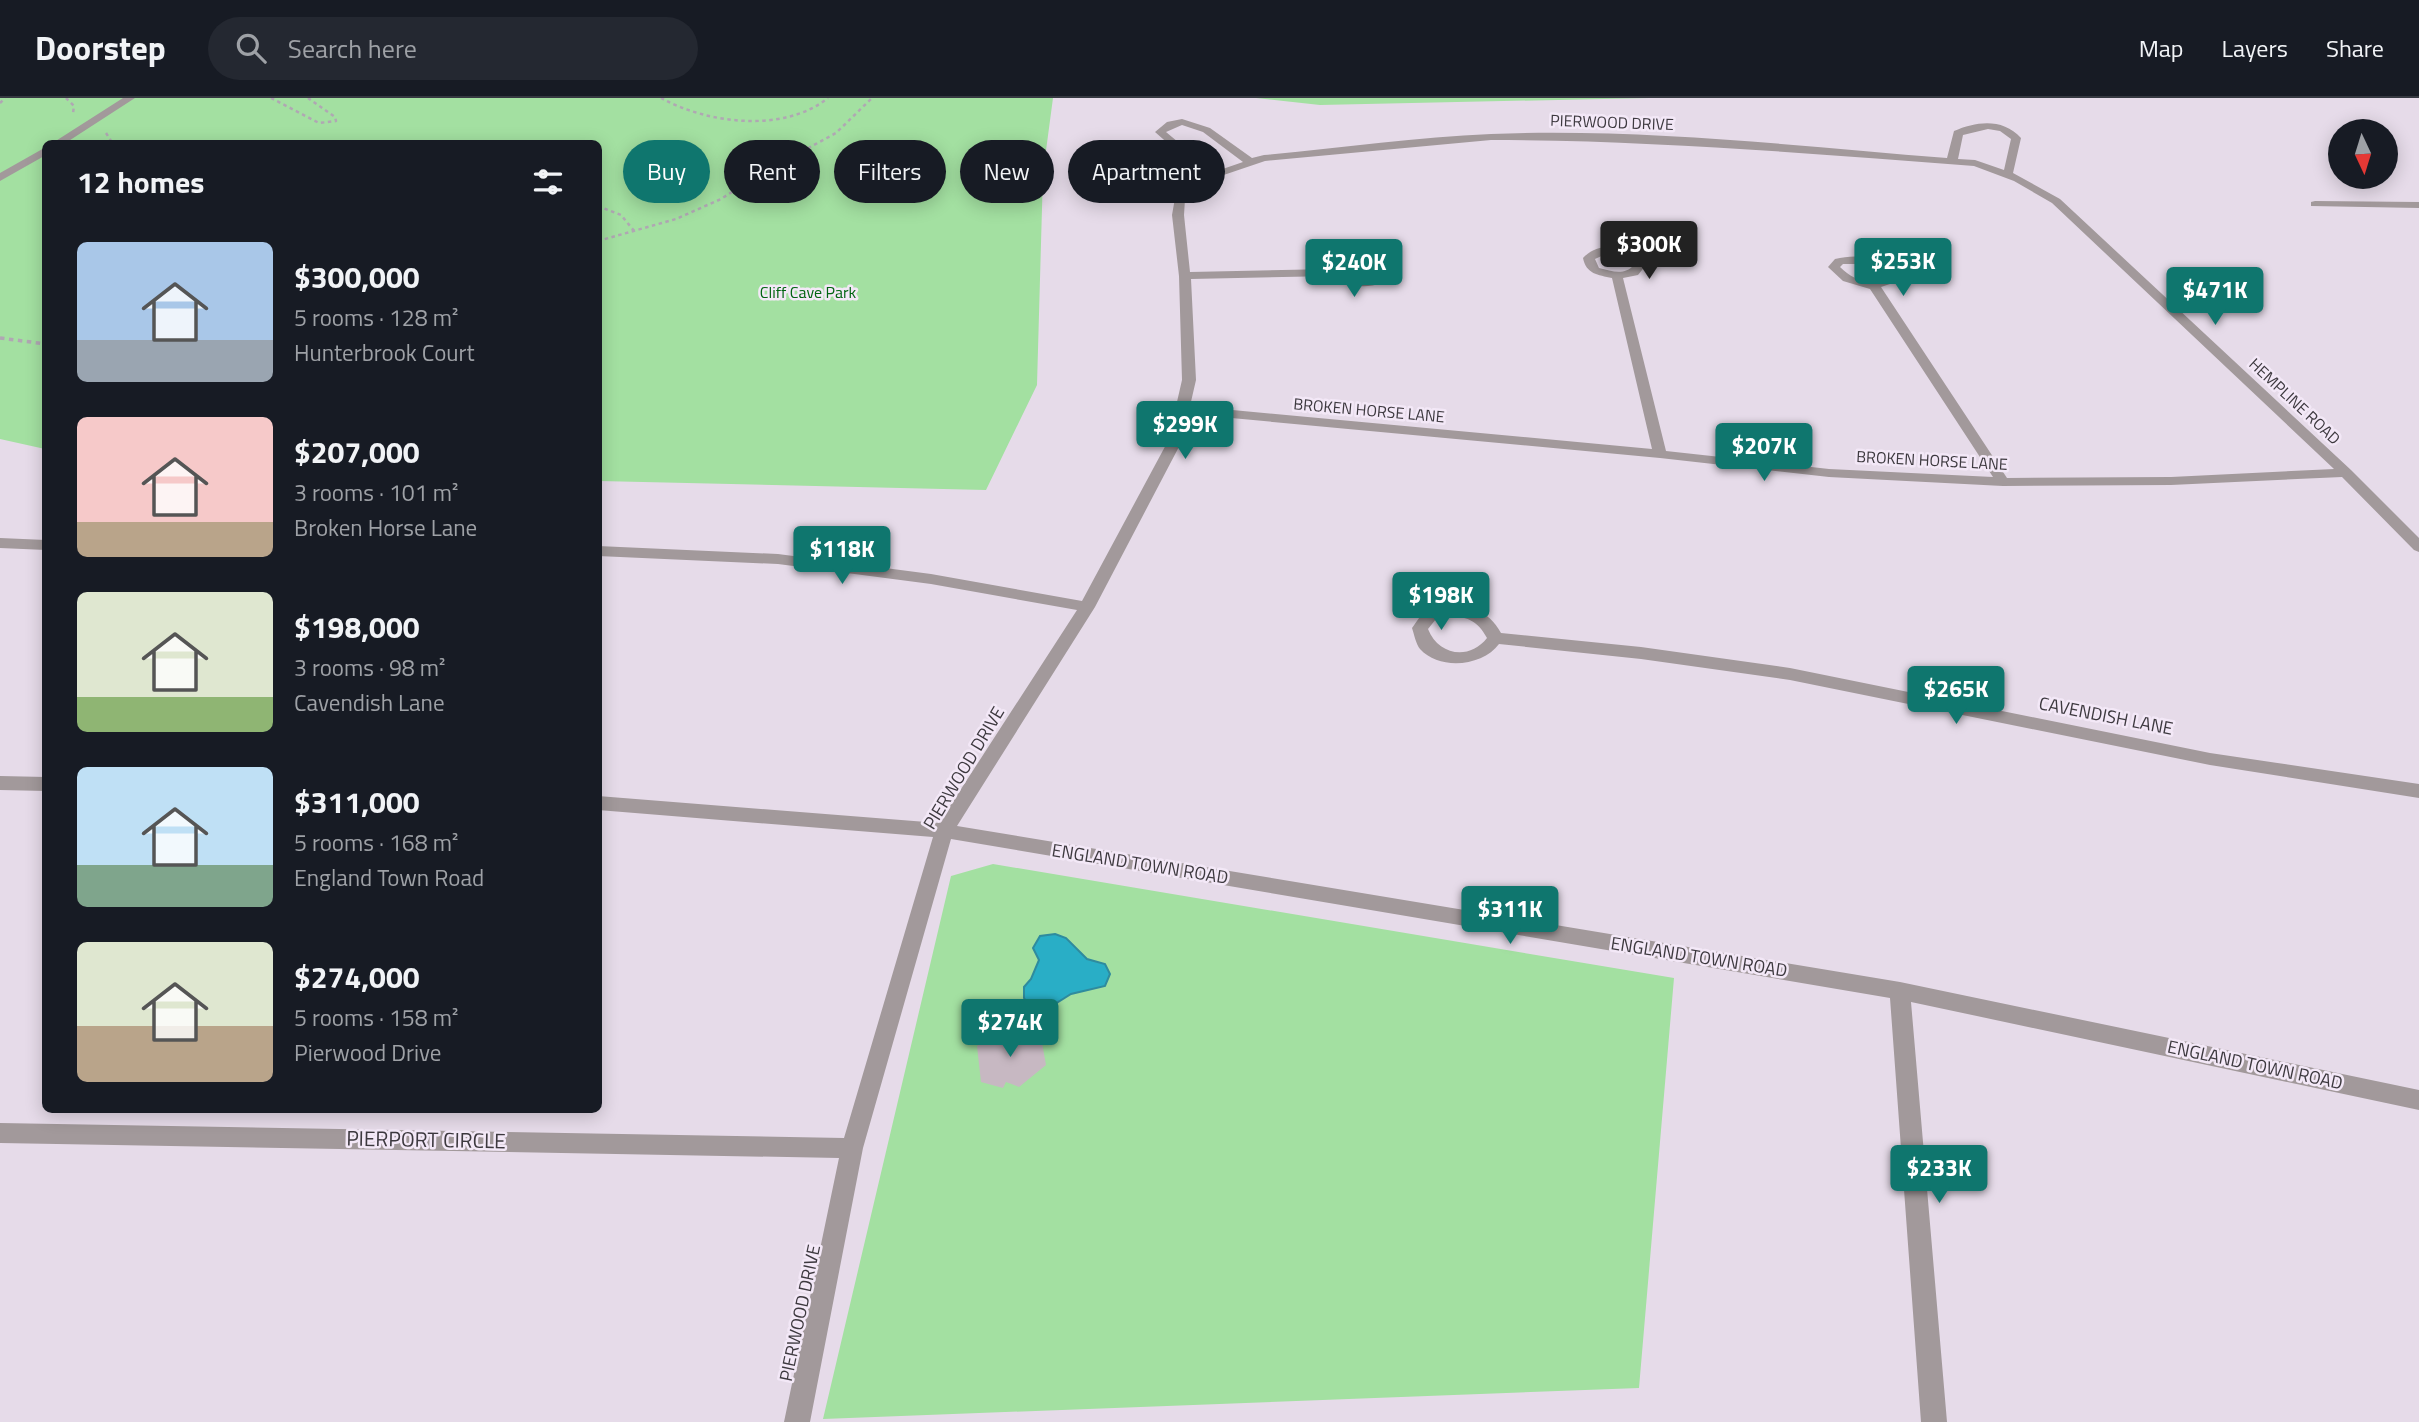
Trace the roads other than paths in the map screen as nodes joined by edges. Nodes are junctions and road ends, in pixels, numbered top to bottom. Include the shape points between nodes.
1 (130, 98) edge
2 (62, 140) edge
3 (1170, 140) edge
4 (1220, 140) edge
5 (1225, 144) edge
6 (42, 152) edge
7 (1249, 161) junction
8 (1952, 161) junction
9 (1975, 163) joint
10 (1225, 169) edge
11 (2008, 174) junction
12 (0, 178) edge
13 (1179, 203) edge
14 (2315, 204) dead end
15 (2419, 205) edge
16 (1336, 272) dead end
17 (1185, 276) junction
18 (1617, 276) dead end
19 (1874, 286) dead end
20 (1184, 410) junction
21 (1660, 454) junction
22 (2346, 473) junction
23 (2003, 482) junction
24 (0, 543) edge
25 (42, 545) edge
26 (2419, 547) edge
27 (602, 551) edge
28 (1087, 607) junction
29 (1495, 638) dead end
30 (0, 783) edge
31 (42, 784) edge
32 (2419, 791) edge
33 (602, 803) edge
34 (944, 831) junction
35 (1900, 990) junction
36 (2419, 1100) edge
37 (0, 1133) edge
38 (852, 1148) junction
39 (797, 1422) edge
40 (1934, 1422) edge

1 - 2 street
3 - 4 street via 1160,132 1181,123 1199,125
5 - 7 street
6 - 12 street
7 - 8 street, PIERWOOD DRIVE via 1450,140 1560,137 1717,143
7 - 10 street, PIERWOOD DRIVE
8 - 9 street, PIERWOOD DRIVE
8 - 11 street via 1958,133 1973,125 1994,126 2016,138
9 - 11 street, HEMPLINE ROAD
11 - 22 street, HEMPLINE ROAD via 2056,201
13 - 17 street, PIERWOOD DRIVE
14 - 15 street
16 - 17 street
17 - 20 street, PIERWOOD DRIVE via 1189,380
18 - 21 street
19 - 23 street
20 - 21 street, BROKEN HORSE LANE
20 - 28 street, PIERWOOD DRIVE via 1175,441
21 - 23 street, BROKEN HORSE LANE via 1829,473
22 - 23 street, BROKEN HORSE LANE
22 - 26 street, HEMPLINE ROAD
24 - 25 street
27 - 28 street via 778,559 931,579
28 - 34 street, PIERWOOD DRIVE
29 - 32 street, CAVENDISH LANE via 1790,674 2210,758
30 - 31 street
33 - 34 street, ENGLAND TOWN ROAD
34 - 35 street, ENGLAND TOWN ROAD
34 - 38 street, PIERWOOD DRIVE
35 - 36 street, ENGLAND TOWN ROAD
35 - 40 street
37 - 38 street, PIERPORT CIRCLE
38 - 39 street, PIERWOOD DRIVE

